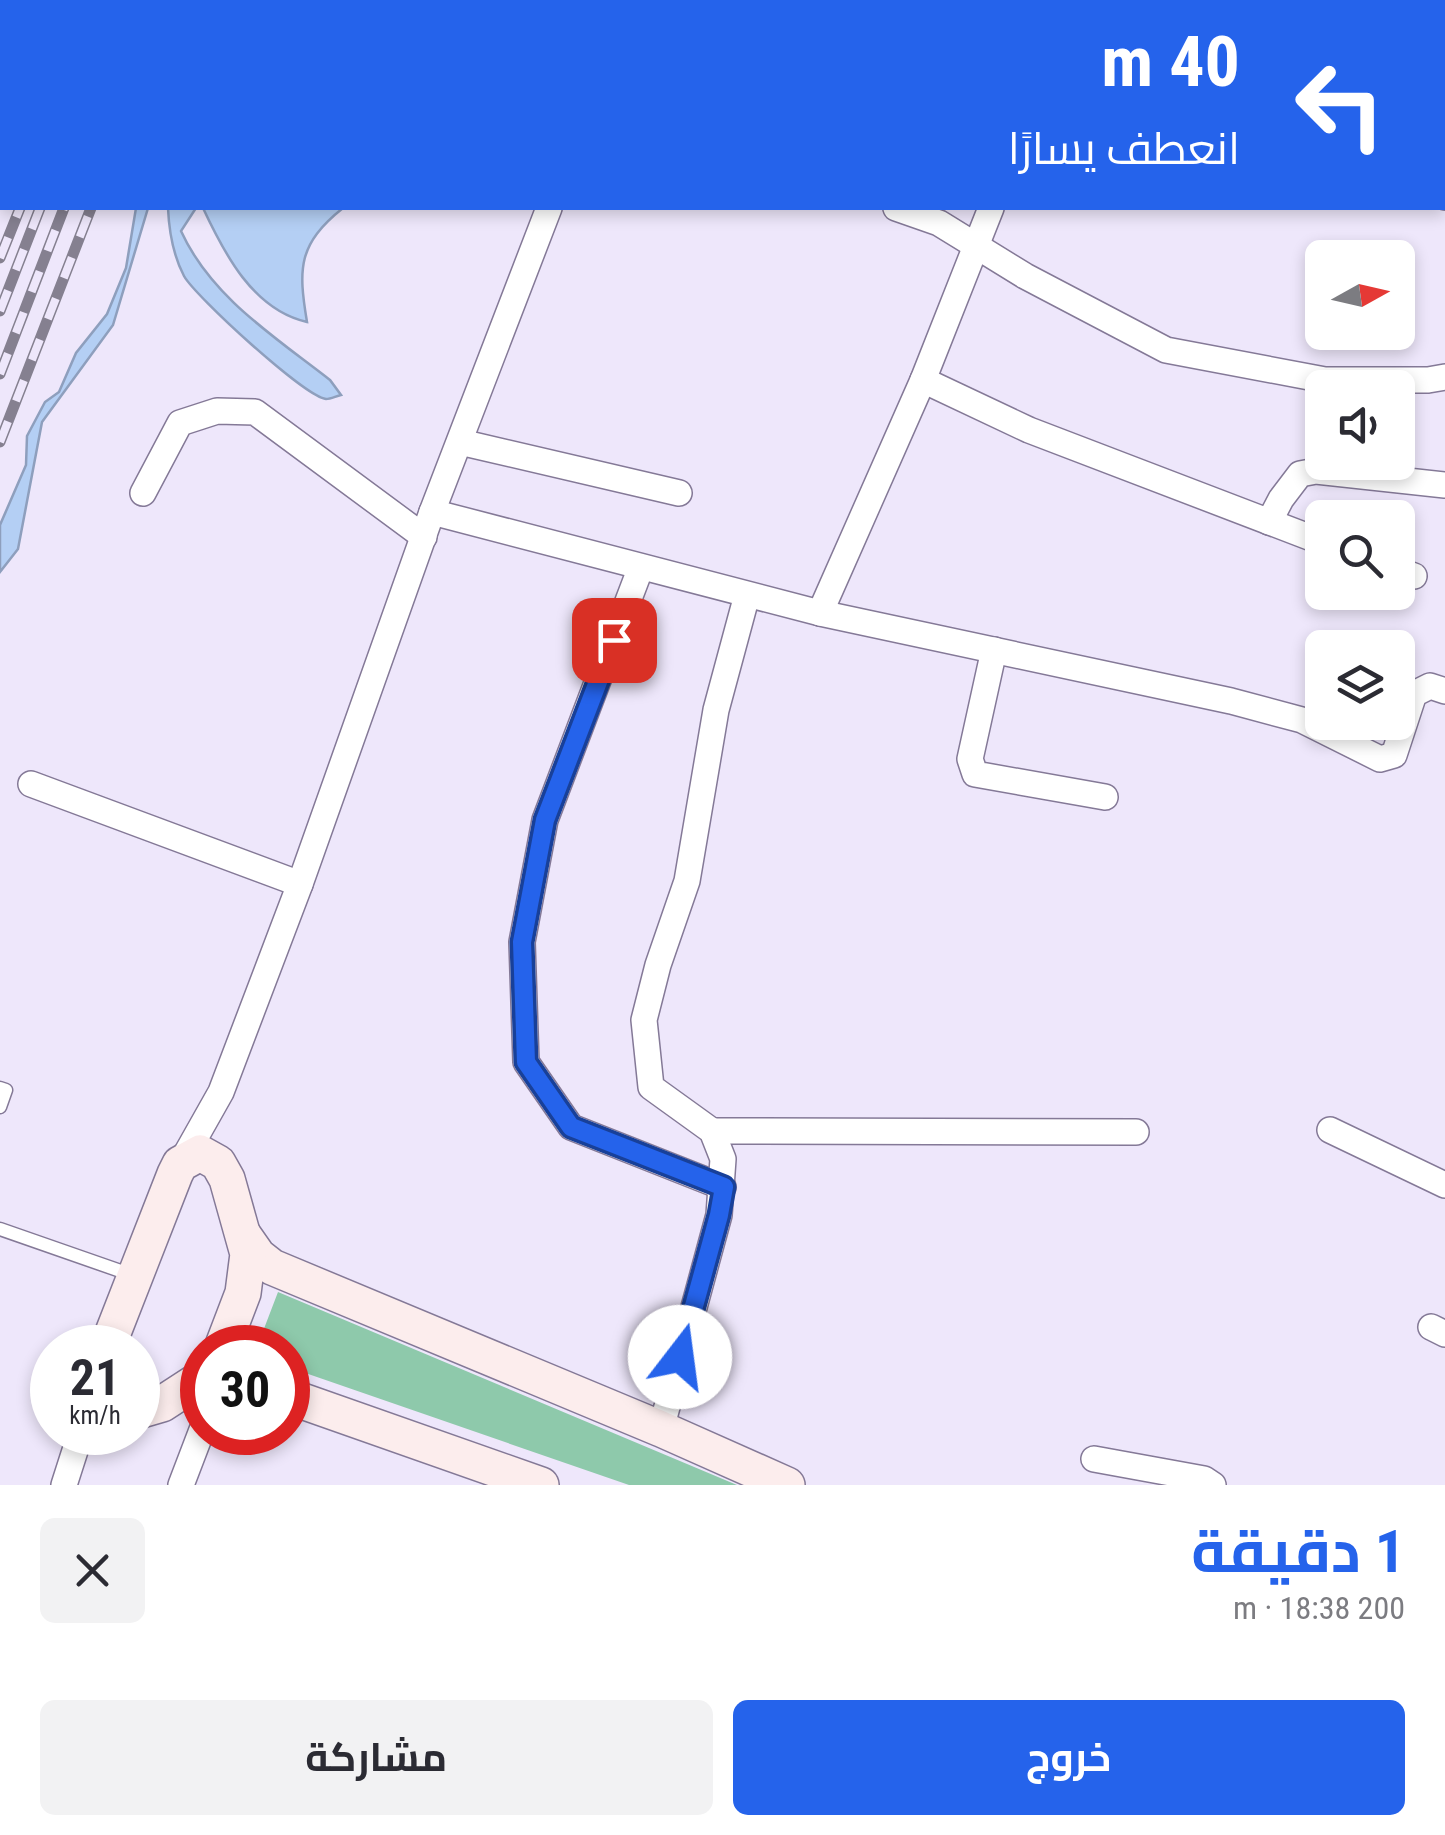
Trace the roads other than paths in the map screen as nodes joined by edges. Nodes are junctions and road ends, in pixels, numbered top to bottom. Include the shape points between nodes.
1 (549, 210) edge
2 (902, 210) edge
3 (990, 210) edge
4 (977, 246) junction
5 (1445, 377) edge
6 (923, 380) junction
7 (460, 442) junction
8 (1445, 485) edge
9 (678, 493) dead end
10 (143, 494) dead end
11 (432, 512) junction
12 (1269, 522) junction
13 (1305, 536) edge
14 (424, 537) junction
15 (641, 568) junction
16 (747, 596) junction
17 (820, 614) junction
18 (994, 650) junction
19 (1445, 691) edge
20 (31, 784) dead end
21 (1105, 797) dead end
22 (300, 884) junction
23 (0, 1088) edge
24 (221, 1092) junction
25 (0, 1107) edge
26 (1330, 1130) dead end
27 (712, 1131) junction
28 (1136, 1132) dead end
29 (180, 1164) junction
30 (227, 1179) junction
31 (1445, 1185) edge
32 (724, 1187) junction
33 (0, 1229) edge
34 (244, 1236) junction
35 (134, 1276) junction
36 (116, 1325) edge
37 (230, 1325) edge
38 (310, 1404) edge
39 (660, 1428) junction
40 (85, 1455) edge
41 (192, 1455) edge
42 (1094, 1458) dead end
43 (68, 1474) edge
44 (181, 1485) edge
45 (541, 1485) edge
46 (787, 1485) edge
47 (1213, 1485) edge

1 - 7 street
2 - 4 street via 939,222
3 - 4 street
4 - 5 street via 1166,350 1325,380
4 - 6 street
6 - 12 street via 1028,430
6 - 17 street
7 - 9 street
7 - 11 street
8 - 12 street via 1300,474
10 - 14 street via 180,422 217,411 255,412
11 - 14 street
11 - 15 street
12 - 13 street
14 - 22 street
15 - 16 street
15 - 32 street via 545,820 522,942 526,1062 571,1127
16 - 17 street
16 - 27 street via 716,710 687,881 644,1020 651,1087
17 - 18 street
18 - 19 street via 1302,720 1380,760 1394,756 1414,694 1430,686
18 - 21 street via 970,759 975,774
20 - 22 street
22 - 24 street
23 - 25 lane via 6,1090
24 - 29 street
24 - 30 street via 216,1127
26 - 31 street
27 - 28 street
27 - 32 street
29 - 30 street via 200,1153 218,1163
29 - 35 street
30 - 34 street
32 - 39 street
33 - 35 lane
34 - 37 street via 248,1272
34 - 39 street via 272,1267
35 - 36 street
38 - 45 street
39 - 46 street
40 - 43 street
41 - 44 street
42 - 47 street

